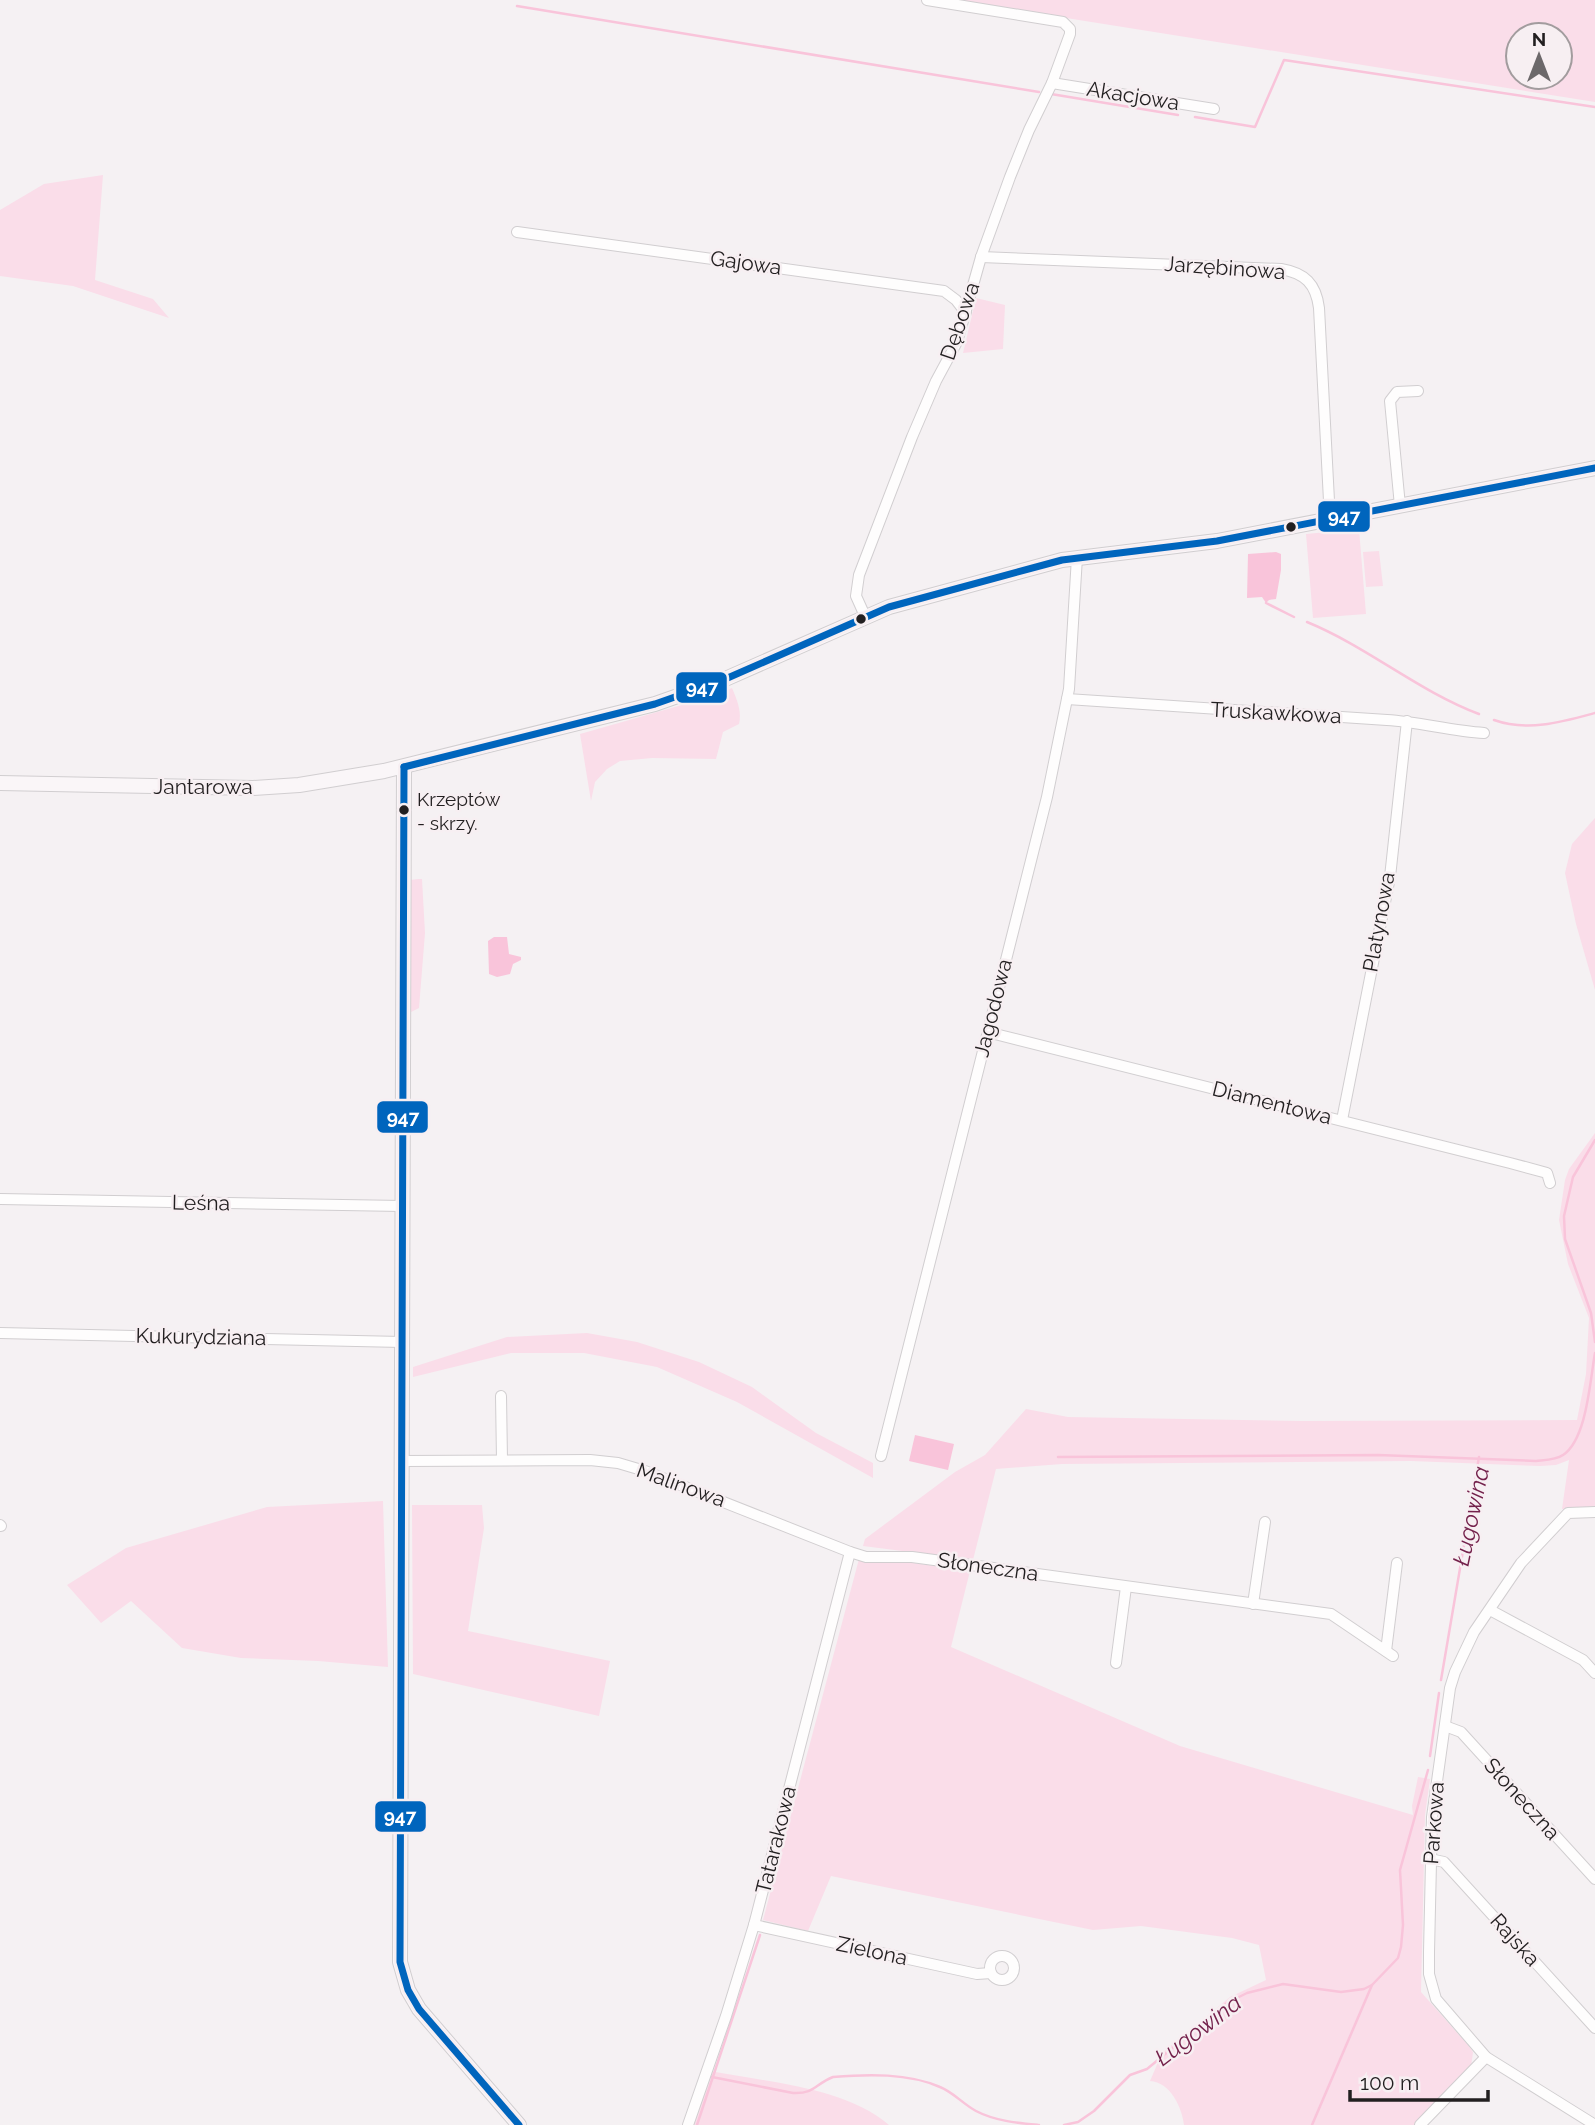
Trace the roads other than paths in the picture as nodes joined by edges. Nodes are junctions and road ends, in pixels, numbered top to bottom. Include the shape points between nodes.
1 (928, 0) edge
2 (1052, 83) junction
3 (1214, 109) dead end
4 (517, 232) dead end
5 (981, 257) junction
6 (966, 313) junction
7 (1418, 391) dead end
8 (1595, 468) edge
9 (1400, 506) junction
10 (1330, 520) junction
11 (1077, 557) junction
12 (865, 617) junction
13 (1067, 699) junction
14 (1407, 721) junction
15 (1484, 733) dead end
16 (404, 767) junction
17 (0, 783) edge
18 (987, 1032) junction
19 (1342, 1121) junction
20 (1550, 1183) dead end
21 (0, 1199) edge
22 (402, 1206) junction
23 (0, 1333) edge
24 (402, 1342) junction
25 (501, 1396) dead end
26 (881, 1456) dead end
27 (502, 1460) junction
28 (402, 1461) junction
29 (1595, 1511) edge
30 (1265, 1522) dead end
31 (850, 1552) junction
32 (1397, 1563) dead end
33 (1126, 1587) junction
34 (1253, 1604) junction
35 (1490, 1610) junction
36 (1116, 1663) dead end
37 (1595, 1673) edge
38 (1445, 1726) junction
39 (1430, 1858) junction
40 (1595, 1879) edge
41 (754, 1926) junction
42 (991, 1973) dead end
43 (1595, 2028) edge
44 (1486, 2057) junction
45 (519, 2125) edge
46 (688, 2125) edge
47 (1420, 2125) edge
48 (1595, 2125) edge

1 - 2 street, Dębowa via 1063,22 1070,29 1070,39
2 - 3 street, Akacjowa
2 - 5 street, Dębowa via 1029,130
4 - 6 street, Gajowa via 944,290
5 - 6 street, Dębowa
5 - 10 street, Jarzębinowa via 1281,269 1308,279 1319,308
6 - 12 street, Dębowa via 859,575 856,596
7 - 9 street via 1397,392 1390,401
8 - 9 street, Jantarowa
9 - 10 street, Jantarowa
10 - 11 street, Jantarowa via 1217,541
11 - 12 street, Jantarowa
11 - 13 street, Jagodowa
12 - 16 street, Jantarowa via 695,691
13 - 14 street, Truskawkowa
13 - 18 street, Jagodowa
14 - 15 street, Truskawkowa
14 - 19 street, Platynowa via 1390,877
16 - 17 street, Jantarowa via 253,788
16 - 22 street
18 - 19 street, Diamentowa
18 - 26 street, Jagodowa
19 - 20 street, Diamentowa via 1547,1173
21 - 22 street, Leśna
22 - 24 street
23 - 24 street, Kukurydziana
24 - 28 street
25 - 27 street
27 - 28 street, Malinowa
27 - 31 street, Malinowa via 590,1460 630,1466
28 - 45 street via 403,1979 428,2020
29 - 35 street, Parkowa via 1568,1513 1534,1547
30 - 34 street
31 - 33 street, Słoneczna via 866,1557 912,1556
31 - 41 street, Tatarakowa
32 - 34 street, Słoneczna via 1389,1653 1331,1614
33 - 34 street, Słoneczna
33 - 36 street
35 - 37 street via 1583,1660
35 - 38 street, Parkowa via 1455,1672
38 - 39 street, Parkowa
38 - 40 street, Słoneczna via 1461,1732
39 - 43 street, Rajska via 1444,1862
39 - 44 street, Parkowa via 1432,1987 1436,1999
41 - 42 street, Zielona via 977,1974
41 - 46 street, Tatarakowa
44 - 47 street
44 - 48 street, Parkowa

